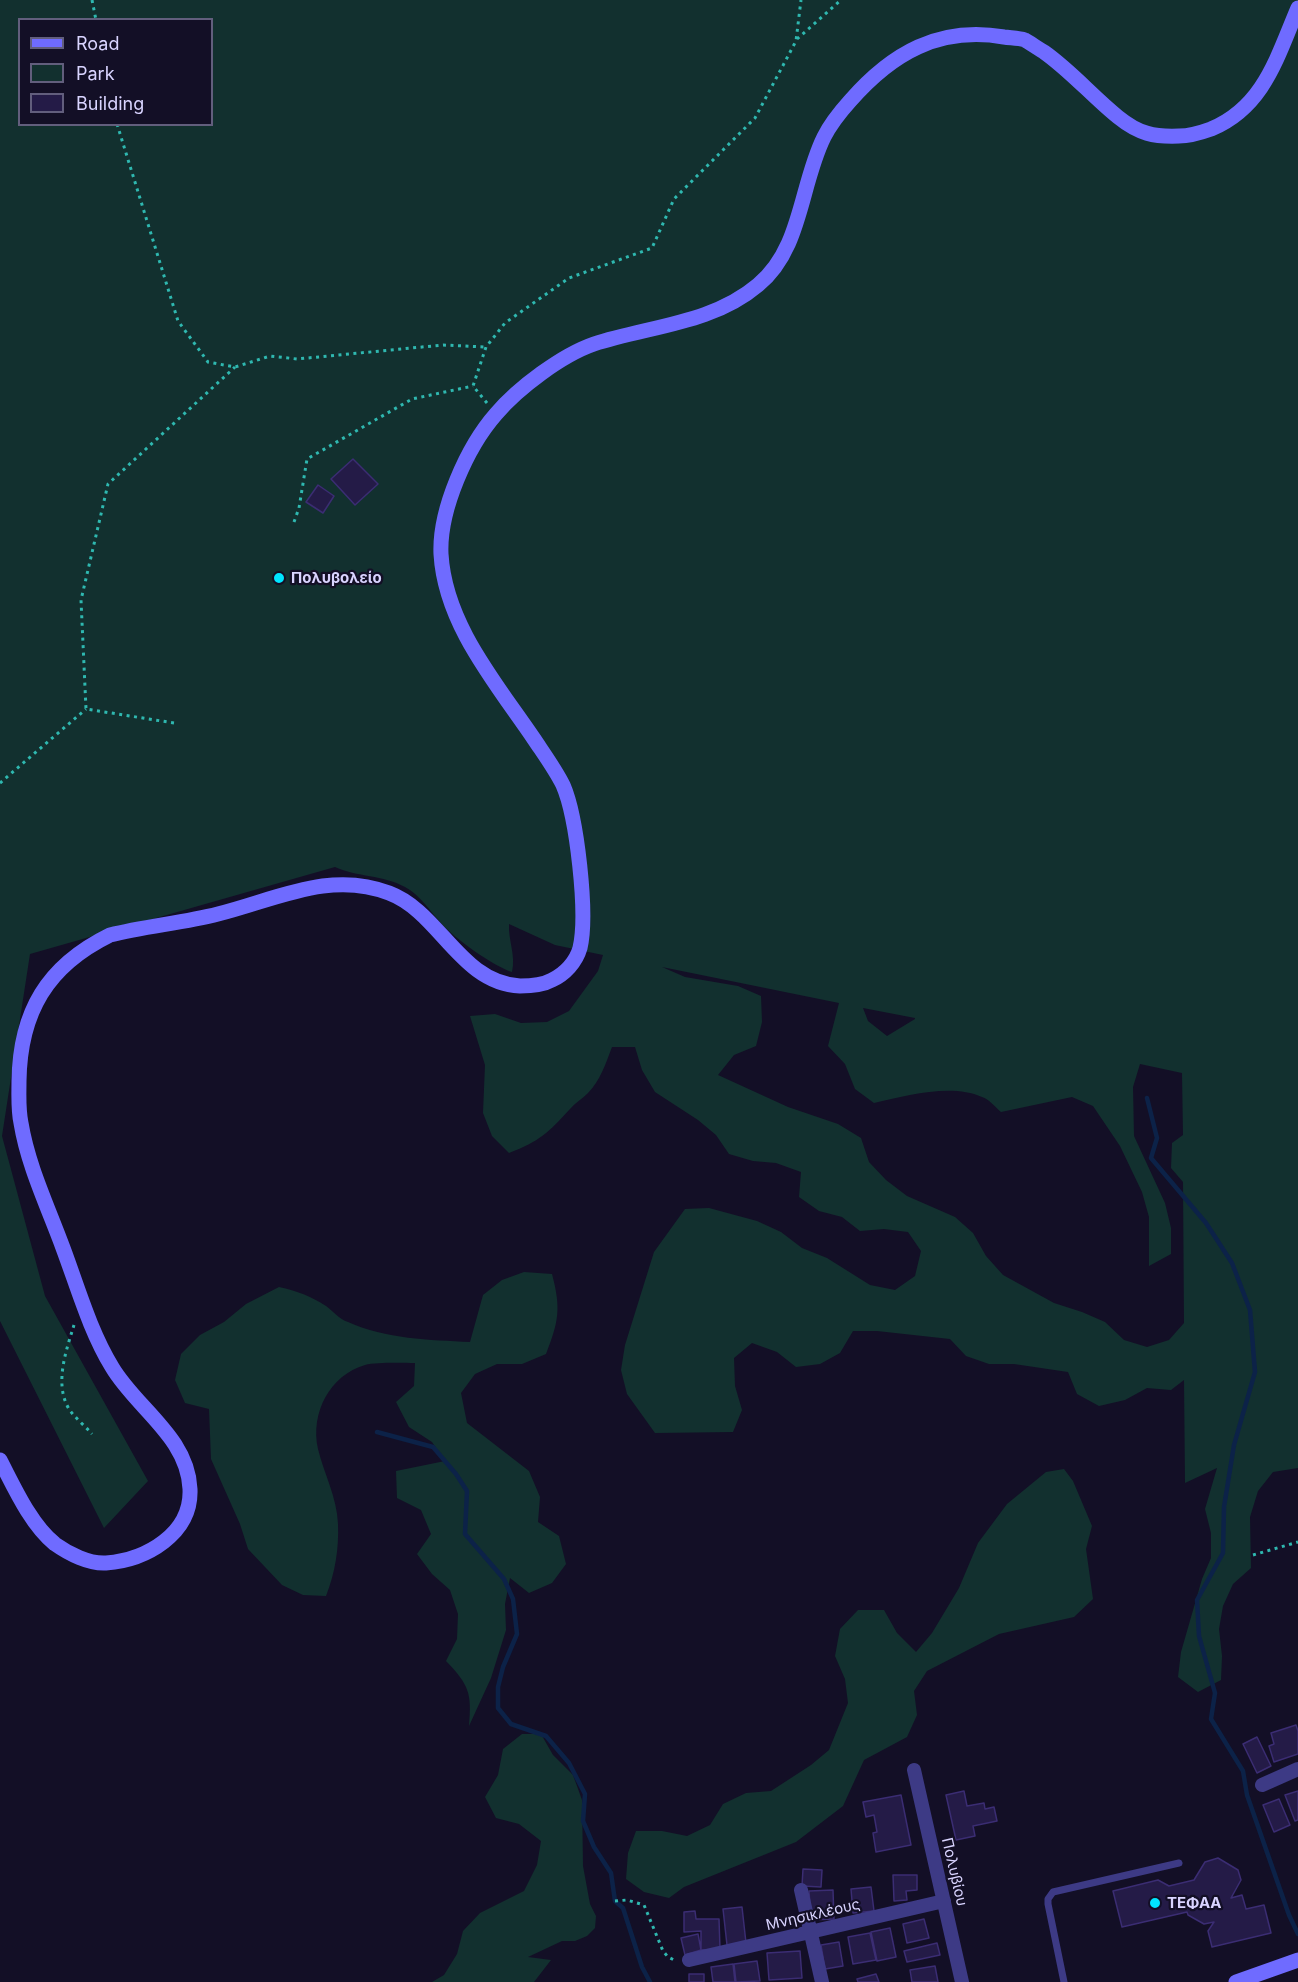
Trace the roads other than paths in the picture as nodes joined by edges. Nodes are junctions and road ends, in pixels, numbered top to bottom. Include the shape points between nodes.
1 (1298, 8) edge
2 (0, 1460) edge
3 (1298, 1769) edge
4 (914, 1770) dead end
5 (1262, 1785) dead end
6 (1179, 1863) dead end
7 (801, 1890) dead end
8 (944, 1901) junction
9 (811, 1932) junction
10 (1298, 1959) edge
11 (689, 1960) road end
12 (1240, 1981) edge
13 (822, 1982) edge
14 (962, 1982) edge
15 (1064, 1982) edge

1 - 2 street via 1259,92 1241,112 1219,126 1191,136 1154,137 1124,122 1026,40 980,33 942,37 908,52 878,72 846,104 825,136 789,243 776,267 758,286 711,312 587,346 552,366 495,414 465,460 448,503 442,532 444,575 465,636 555,771 569,802 582,892 581,945 575,960 549,982 524,986 498,982 468,962 425,917 396,895 341,883 309,887 220,914 110,935 70,960 36,1001 23,1035 19,1062 20,1121 28,1156 97,1338 112,1368 158,1420 183,1461 190,1498 181,1525 166,1541 134,1557 105,1563 79,1557 47,1537
3 - 5 street
4 - 8 street, Πολυβίου
6 - 15 lane via 1053,1892 1048,1904
7 - 9 street
8 - 9 street, Μνησικλέους
8 - 14 street, Πολυβίου
9 - 11 street, Μνησικλέους
9 - 13 street
10 - 12 street

